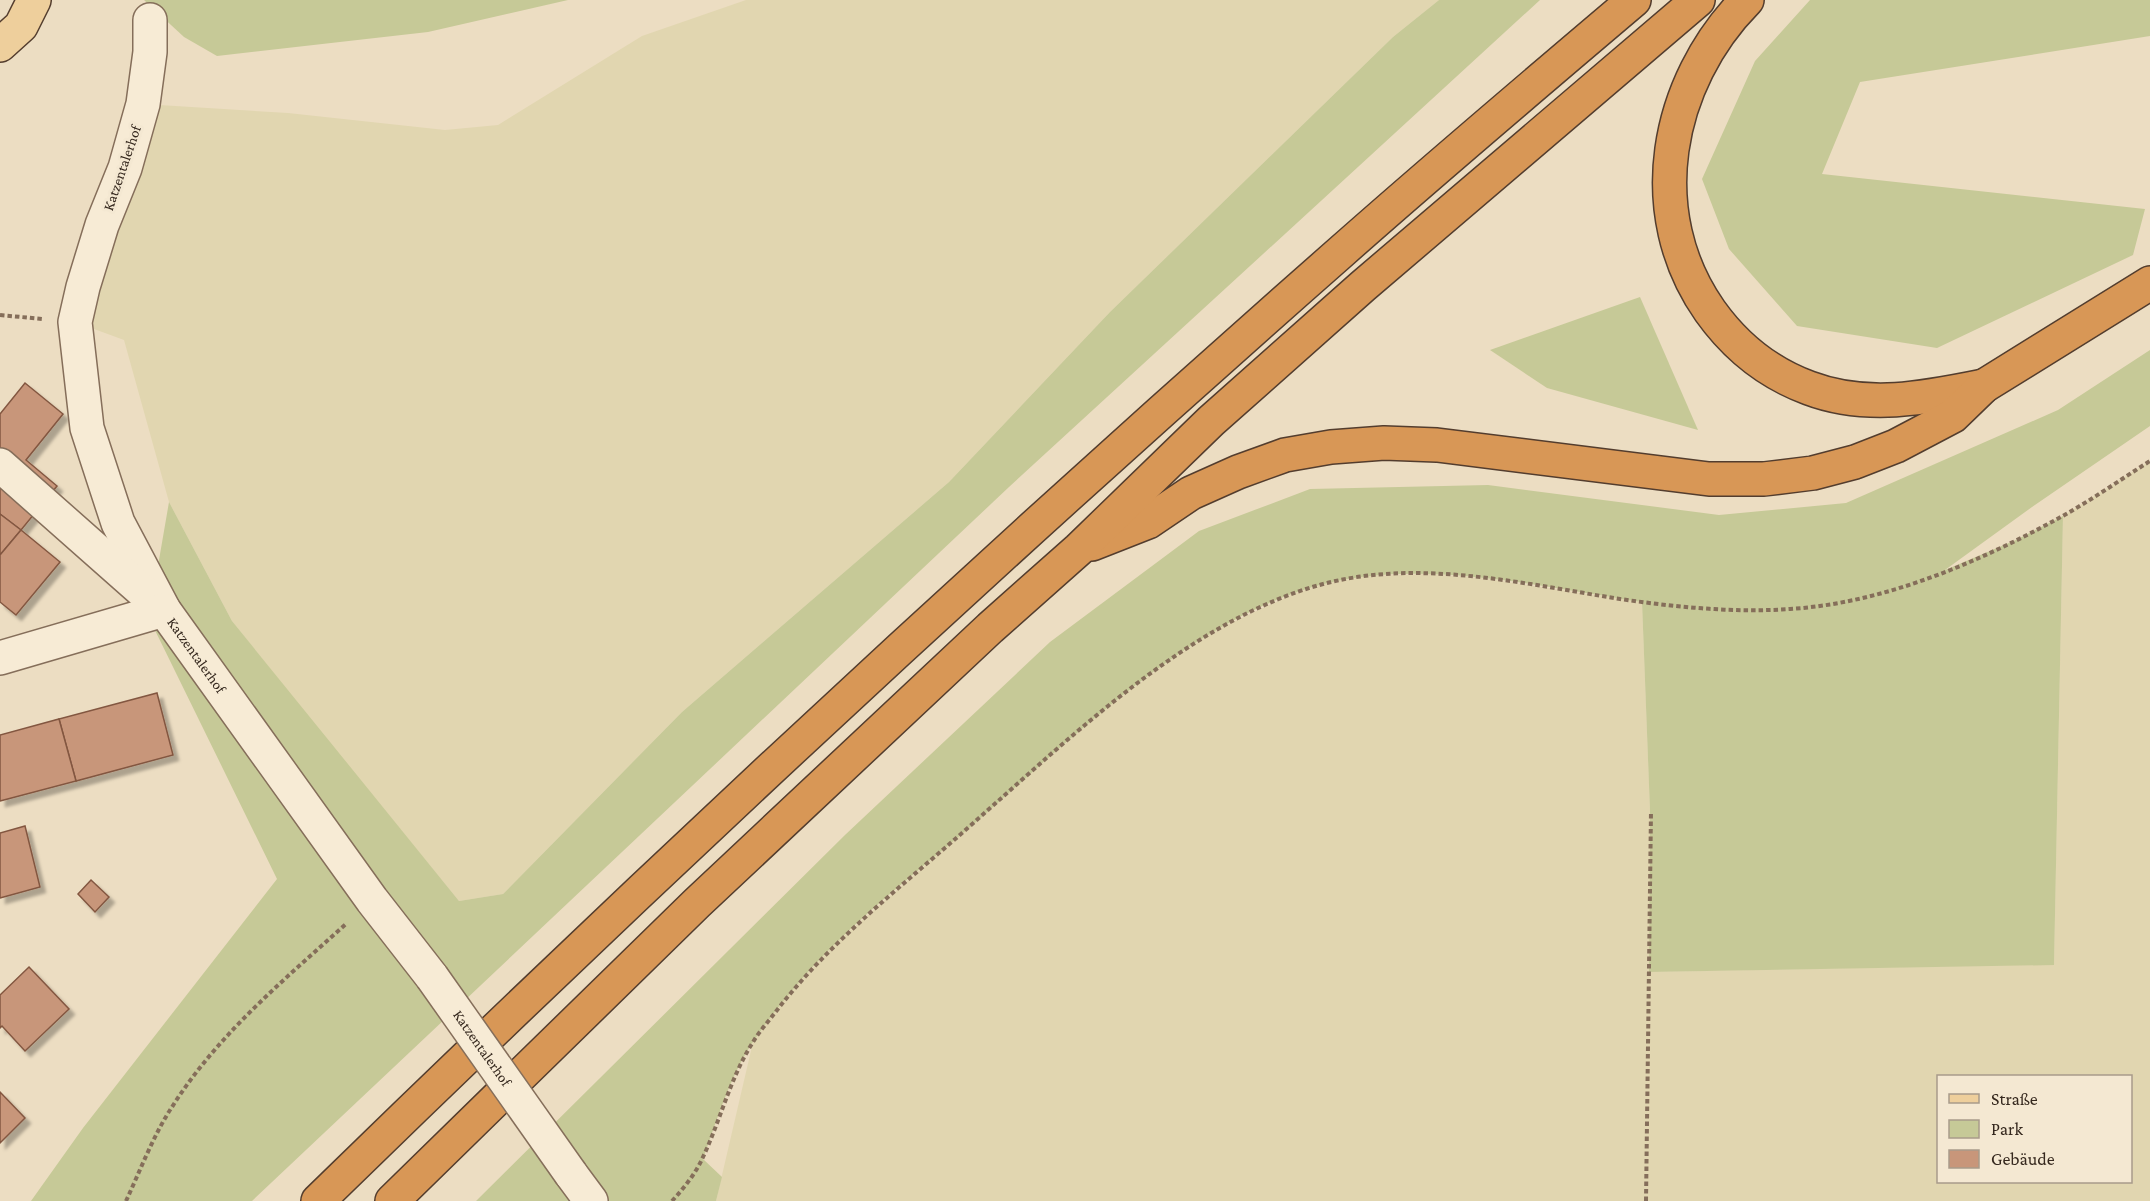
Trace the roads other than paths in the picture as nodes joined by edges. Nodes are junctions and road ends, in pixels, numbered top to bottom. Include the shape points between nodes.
1 (1634, 0) edge
2 (1698, 0) edge
3 (1748, 0) edge
4 (40, 3) edge
5 (150, 20) dead end
6 (0, 45) edge
7 (2150, 283) edge
8 (1984, 386) junction
9 (0, 465) edge
10 (1079, 549) junction
11 (164, 610) junction
12 (0, 658) edge
13 (318, 1201) edge
14 (392, 1201) edge
15 (591, 1201) edge

1 - 13 highway via 1335,257 954,598
2 - 10 highway via 1346,301 1211,421
3 - 8 highway via 1704,55 1681,109 1672,144 1672,215 1688,273 1704,302 1744,350 1774,372 1809,388 1851,398 1893,401
4 - 6 main road
5 - 11 street, Katzentalerhof via 143,105 125,168 102,225 75,322 87,428 118,523
7 - 8 highway
8 - 10 highway via 1953,416 1896,447 1813,473 1764,479 1662,475 1437,445 1384,443 1285,455 1191,493 1148,522
9 - 11 street
10 - 14 highway via 697,903
11 - 12 street
11 - 15 street, Katzentalerhof, bridge

